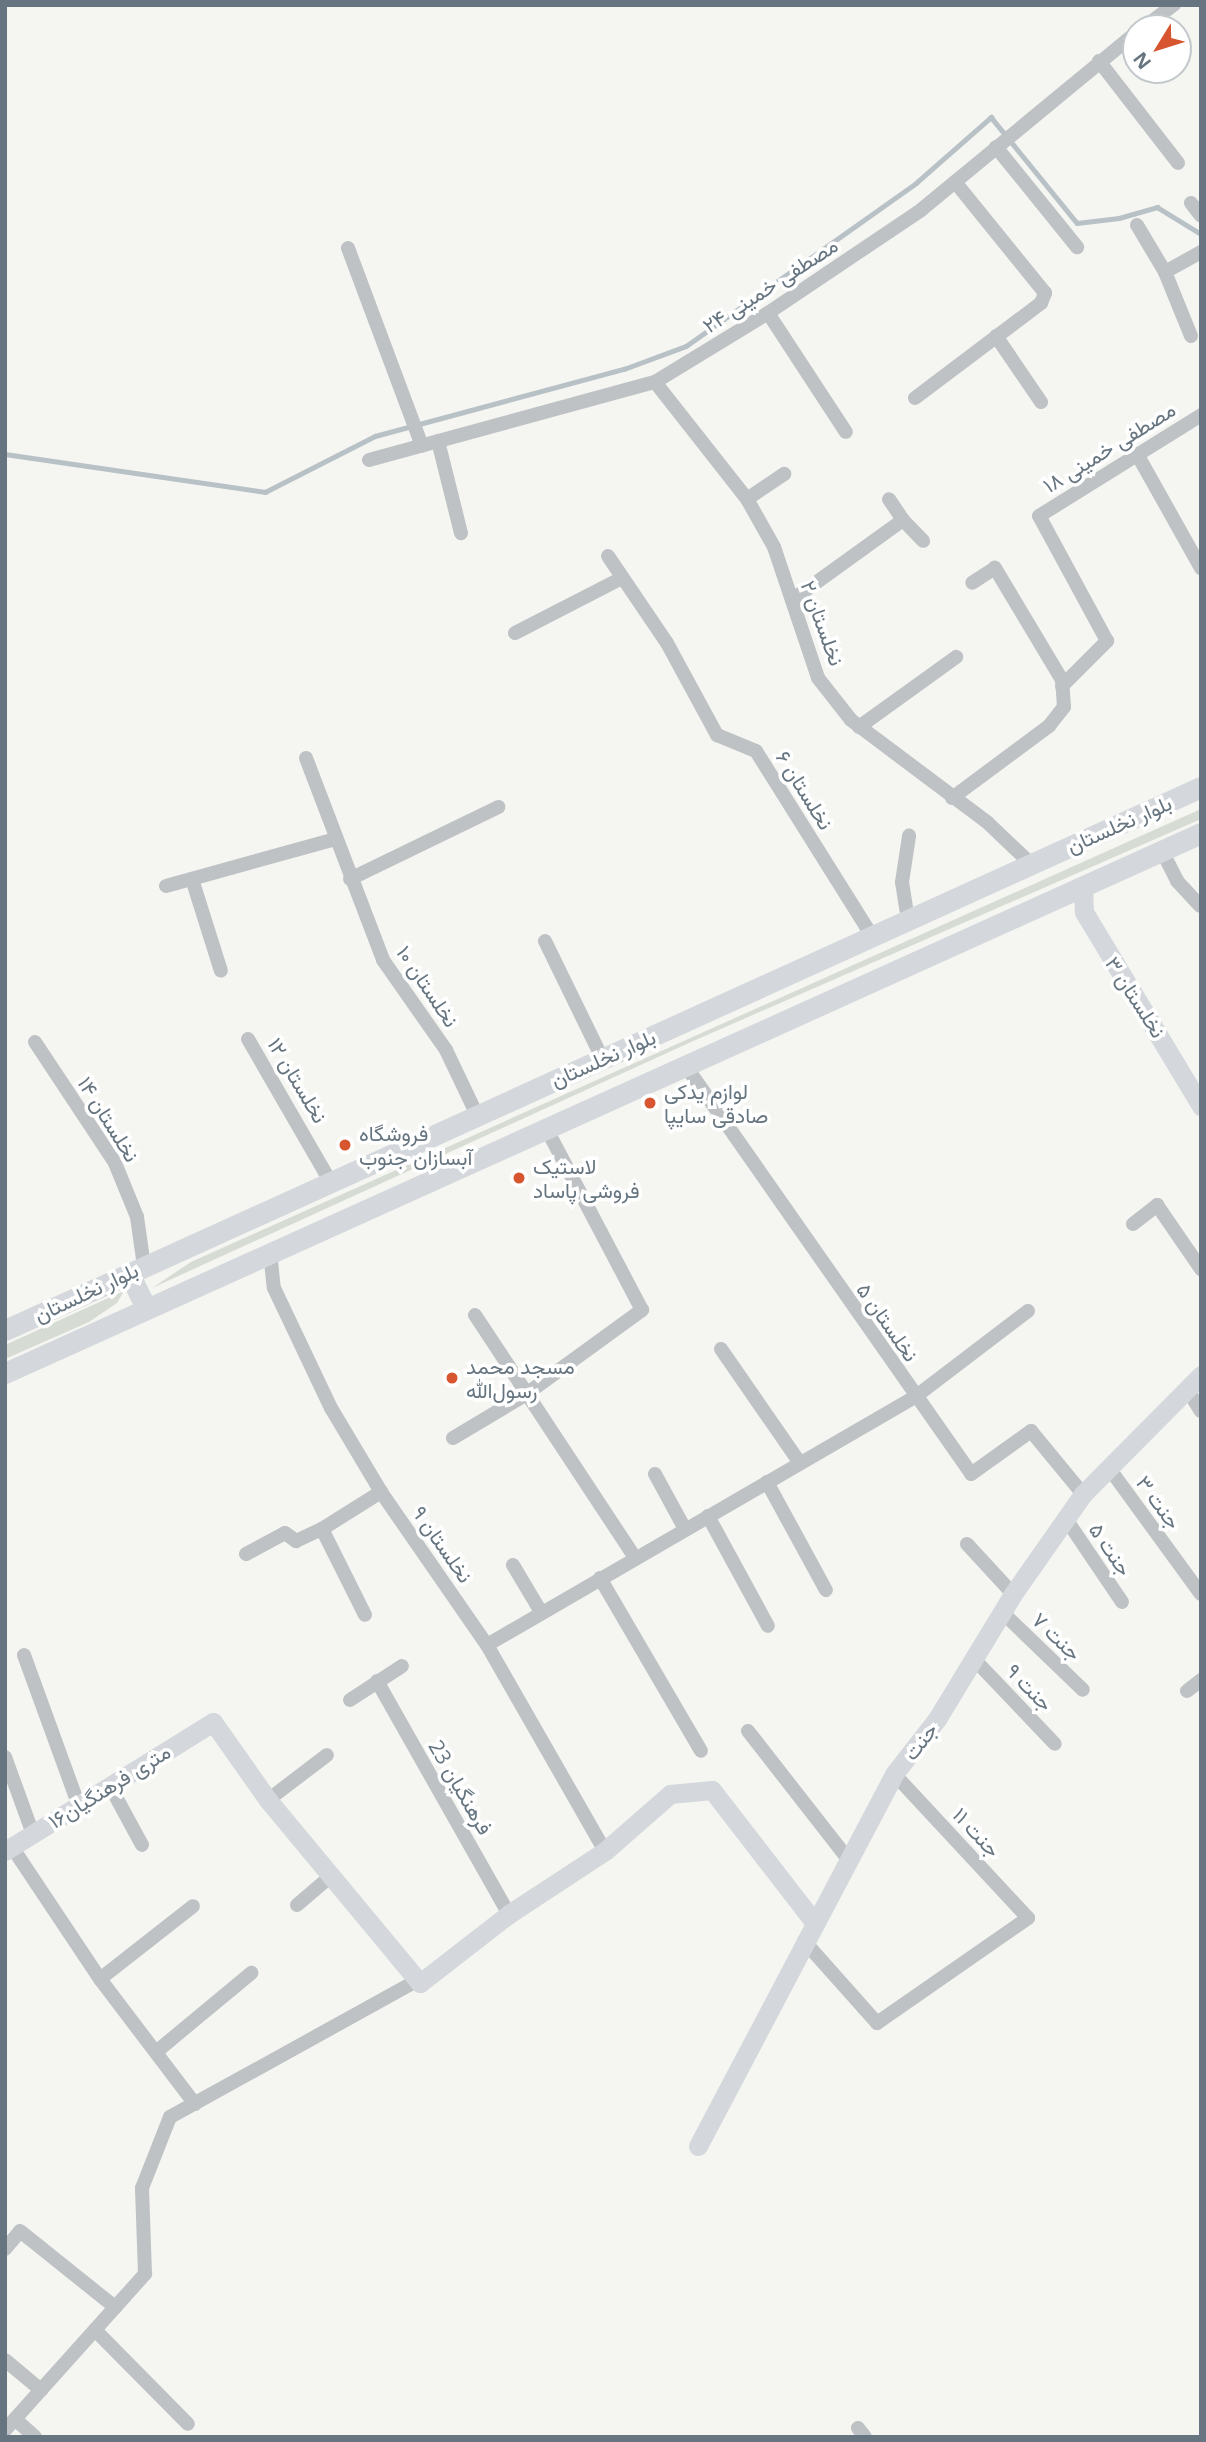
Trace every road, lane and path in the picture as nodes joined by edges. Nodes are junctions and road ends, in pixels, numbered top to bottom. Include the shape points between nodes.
1 (1122, 43) edge
2 (1098, 61) junction
3 (996, 147) junction
4 (1178, 163) dead end
5 (954, 182) junction
6 (1191, 203) dead end
7 (1201, 216) edge
8 (1137, 225) dead end
9 (1077, 247) dead end
10 (348, 248) dead end
11 (1201, 253) edge
12 (1165, 272) junction
13 (768, 313) junction
14 (996, 336) junction
15 (1191, 336) dead end
16 (655, 382) junction
17 (915, 398) dead end
18 (1041, 402) dead end
19 (1201, 415) edge
20 (846, 432) dead end
21 (438, 441) junction
22 (422, 446) junction
23 (1138, 454) junction
24 (369, 460) dead end
25 (784, 474) dead end
26 (747, 499) junction
27 (889, 499) dead end
28 (902, 520) junction
29 (461, 533) dead end
30 (923, 541) dead end
31 (608, 556) dead end
32 (1201, 568) edge
33 (622, 578) junction
34 (972, 583) dead end
35 (792, 600) junction
36 (515, 633) dead end
37 (956, 657) dead end
38 (1062, 686) junction
39 (859, 727) junction
40 (306, 758) dead end
41 (1201, 787) edge
42 (952, 798) junction
43 (498, 807) dead end
44 (1201, 833) edge
45 (909, 836) dead end
46 (335, 839) junction
47 (1162, 851) junction
48 (1031, 864) junction
49 (192, 878) junction
50 (349, 878) junction
51 (166, 886) dead end
52 (1083, 886) junction
53 (1200, 906) edge
54 (908, 920) junction
55 (873, 936) junction
56 (545, 942) dead end
57 (221, 971) dead end
58 (248, 1039) dead end
59 (35, 1042) dead end
60 (602, 1058) junction
61 (685, 1065) junction
62 (1201, 1106) edge
63 (477, 1115) junction
64 (546, 1128) junction
65 (330, 1181) junction
66 (1133, 1224) dead end
67 (270, 1252) junction
68 (136, 1269) junction
69 (1201, 1269) edge
70 (146, 1308) junction
71 (1028, 1311) dead end
72 (475, 1315) dead end
73 (5, 1330) edge
74 (721, 1349) dead end
75 (5, 1373) edge
76 (1194, 1382) edge
77 (525, 1395) junction
78 (915, 1397) junction
79 (1201, 1411) edge
80 (453, 1438) dead end
81 (800, 1464) junction
82 (1109, 1468) junction
83 (655, 1475) dead end
84 (767, 1482) junction
85 (381, 1492) junction
86 (1083, 1494) junction
87 (708, 1516) junction
88 (1066, 1520) junction
89 (322, 1529) junction
90 (685, 1529) junction
91 (967, 1544) dead end
92 (246, 1554) dead end
93 (635, 1558) junction
94 (513, 1565) dead end
95 (600, 1578) junction
96 (826, 1590) dead end
97 (1013, 1594) junction
98 (1201, 1594) edge
99 (1122, 1602) dead end
100 (541, 1612) junction
101 (1002, 1612) junction
102 (365, 1615) dead end
103 (768, 1626) dead end
104 (488, 1645) junction
105 (24, 1654) dead end
106 (974, 1659) junction
107 (402, 1666) dead end
108 (1201, 1680) edge
109 (377, 1681) junction
110 (1083, 1690) dead end
111 (1187, 1691) dead end
112 (350, 1700) dead end
113 (748, 1731) dead end
114 (1055, 1744) dead end
115 (701, 1751) dead end
116 (327, 1755) dead end
117 (5, 1757) edge
118 (894, 1774) junction
119 (110, 1786) junction
120 (268, 1800) junction
121 (79, 1806) junction
122 (33, 1834) junction
123 (142, 1845) dead end
124 (9, 1849) edge
125 (605, 1851) junction
126 (848, 1859) junction
127 (331, 1876) junction
128 (297, 1905) dead end
129 (193, 1906) dead end
130 (509, 1914) junction
131 (814, 1922) junction
132 (804, 1941) junction
133 (251, 1973) dead end
134 (100, 1979) junction
135 (418, 1980) junction
136 (156, 2052) junction
137 (195, 2104) junction
138 (698, 2146) dead end
139 (5, 2249) edge
140 (115, 2307) junction
141 (94, 2330) junction
142 (5, 2360) edge
143 (41, 2390) junction
144 (10, 2424) edge
145 (188, 2424) dead end
146 (34, 2437) edge

1 - 2 street, مصطفی خمینی ۲۴
2 - 3 street, مصطفی خمینی ۲۴
2 - 4 street
3 - 5 street, مصطفی خمینی ۲۴
3 - 9 street
5 - 13 street, مصطفی خمینی ۲۴
5 - 14 street via 1045,293 1041,303
6 - 7 street
8 - 12 street
10 - 22 street
11 - 12 street
12 - 15 street
13 - 16 street, مصطفی خمینی ۲۴
13 - 20 street
14 - 17 street
14 - 18 street
16 - 21 street, مصطفی خمینی ۲۴
16 - 26 street, نخلستان ۲
19 - 23 street, مصطفی خمینی ۱۸
21 - 22 street, مصطفی خمینی ۲۴
21 - 29 street
22 - 24 street, مصطفی خمینی ۲۴
23 - 32 street
23 - 38 street, مصطفی خمینی ۱۸ via 1039,516 1107,640
25 - 26 street
26 - 35 street, نخلستان ۲ via 774,547
27 - 28 street
28 - 30 street
28 - 35 street
31 - 33 street, نخلستان ۶
33 - 36 street
33 - 55 street, نخلستان ۶ via 667,643 717,734 756,751
34 - 38 street via 995,568
35 - 39 street, نخلستان ۲ via 818,678
37 - 39 street
38 - 42 street via 1064,707 1049,726
39 - 42 street, نخلستان ۲
40 - 46 street, نخلستان ۱۰
41 - 48 main road, بلوار نخلستان
42 - 48 street, نخلستان ۲ via 988,823
43 - 50 street
44 - 47 main road, بلوار نخلستان
45 - 54 street via 902,882
46 - 49 street
46 - 50 street, نخلستان ۱۰
47 - 52 main road, بلوار نخلستان
47 - 53 street via 1177,881
48 - 54 main road, بلوار نخلستان
49 - 51 street
49 - 57 street
50 - 63 street, نخلستان ۱۰ via 383,960 446,1050
52 - 61 main road, بلوار نخلستان
52 - 62 street, نخلستان ۳ via 1084,912
54 - 55 main road, بلوار نخلستان
55 - 60 main road, بلوار نخلستان
56 - 60 street
58 - 65 street, نخلستان ۱۲
59 - 68 street, نخلستان ۱۴ via 115,1164 137,1217
60 - 63 main road, بلوار نخلستان
61 - 64 main road, بلوار نخلستان
61 - 78 street, نخلستان ۵
63 - 65 main road, بلوار نخلستان
64 - 67 main road, بلوار نخلستان
64 - 77 street via 642,1310
65 - 68 main road, بلوار نخلستان
66 - 69 street via 1157,1205
67 - 70 main road, بلوار نخلستان
67 - 85 street, نخلستان ۹ via 274,1288 331,1408
68 - 70 main road
68 - 73 main road, بلوار نخلستان
70 - 75 main road, بلوار نخلستان
71 - 78 street
72 - 77 street
74 - 81 street
76 - 79 street
76 - 82 street, جنت
77 - 80 street
77 - 93 street
78 - 81 street
78 - 86 street, نخلستان ۵ via 971,1474 1031,1431
81 - 84 street
82 - 86 street, جنت
82 - 98 street, جنت ۳
83 - 90 street
84 - 87 street
84 - 96 street
85 - 89 street
85 - 104 street, نخلستان ۹
86 - 88 street, جنت
87 - 90 street
87 - 103 street
88 - 97 street, جنت
88 - 99 street, جنت ۵
89 - 92 street via 296,1541 285,1533
89 - 102 street
90 - 93 street
91 - 97 street
93 - 95 street
94 - 100 street
95 - 100 street
95 - 115 street
97 - 101 street, جنت
100 - 104 street
101 - 106 street, جنت
101 - 110 street, جنت ۷
104 - 125 street, نخلستان ۹
105 - 121 street
106 - 114 street, جنت ۹
106 - 118 street, جنت via 937,1719
107 - 109 street
108 - 111 street
109 - 112 street
109 - 130 street, فرهنگیان 23
113 - 126 street
116 - 120 street
117 - 122 street
118 - 126 street, جنت
118 - 132 street, جنت ۱۱ via 1028,1918 877,2023
119 - 120 street, ۱۶متری فرهنگیان via 213,1721
119 - 121 street, ۱۶متری فرهنگیان
119 - 123 street
120 - 127 street
121 - 122 street, ۱۶متری فرهنگیان
122 - 124 street, ۱۶متری فرهنگیان
124 - 134 street
125 - 130 street
125 - 131 street via 670,1794 712,1790
126 - 131 street, جنت
127 - 128 street
127 - 135 street
129 - 134 street
130 - 135 street
131 - 132 street, جنت
132 - 138 street, جنت
133 - 136 street
134 - 136 street
135 - 137 street
136 - 137 street
137 - 140 street via 170,2117 142,2188 145,2274
139 - 140 street via 20,2231
140 - 141 street
141 - 143 street
141 - 145 street
142 - 143 street
143 - 144 street
144 - 146 street

